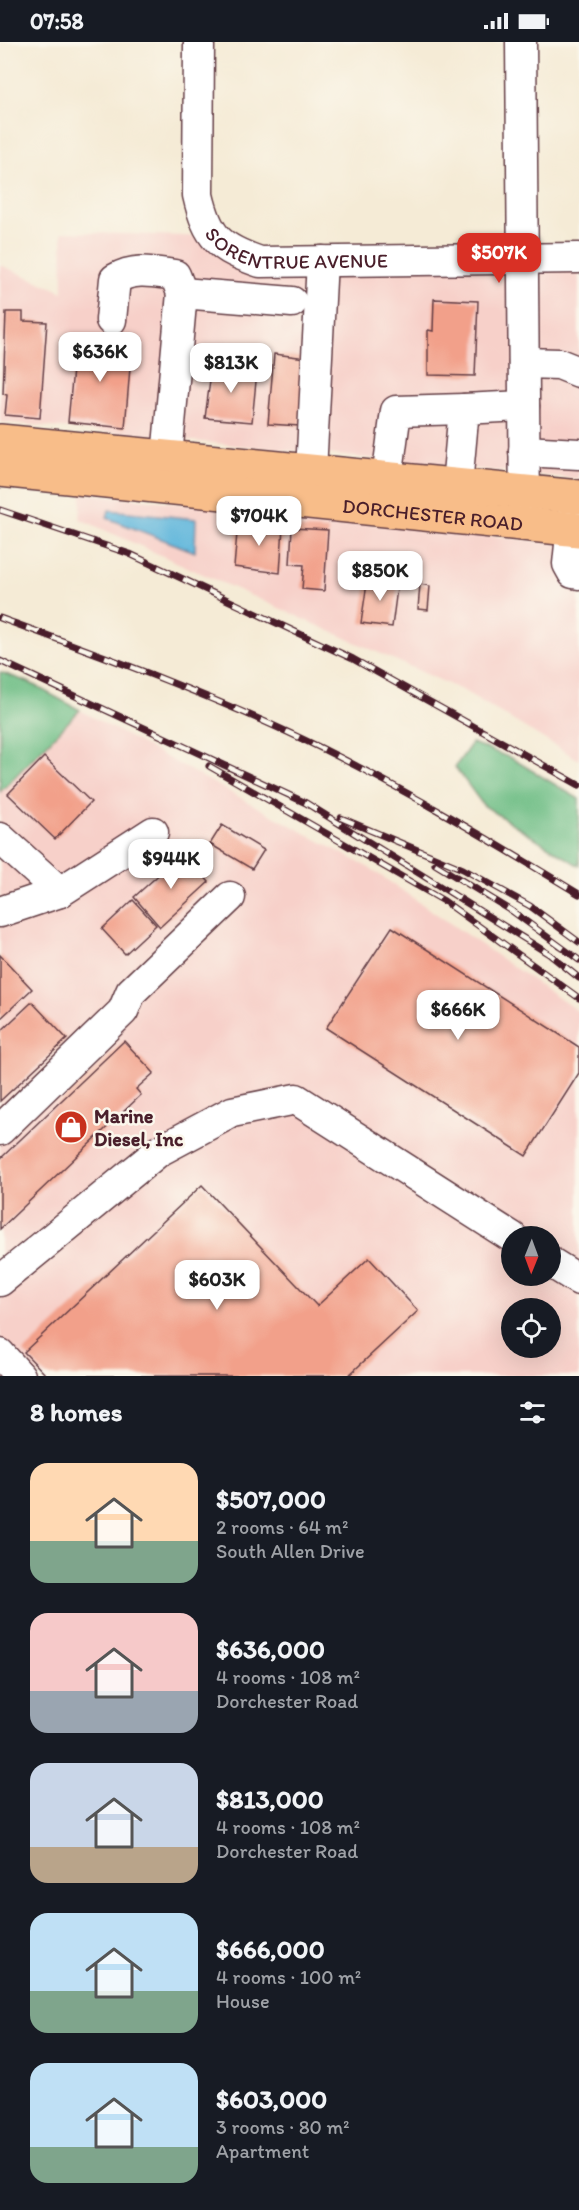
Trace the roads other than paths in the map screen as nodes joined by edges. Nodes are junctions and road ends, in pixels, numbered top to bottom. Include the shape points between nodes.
1 (199, 42) edge
2 (521, 42) edge
3 (523, 258) junction
4 (579, 258) edge
5 (322, 261) junction
6 (182, 293) junction
7 (292, 302) dead end
8 (111, 320) dead end
9 (524, 363) junction
10 (579, 372) edge
11 (524, 406) junction
12 (464, 409) junction
13 (0, 441) edge
14 (524, 451) junction
15 (579, 454) edge
16 (166, 457) junction
17 (0, 470) edge
18 (311, 471) junction
19 (387, 478) junction
20 (457, 485) junction
21 (525, 492) junction
22 (577, 497) edge
23 (525, 525) junction
24 (575, 530) edge
25 (579, 574) edge
26 (153, 832) dead end
27 (0, 838) edge
28 (60, 892) junction
29 (230, 897) dead end
30 (0, 912) edge
31 (0, 1130) edge
32 (501, 1230) edge
33 (561, 1269) edge
34 (579, 1280) edge
35 (0, 1281) edge
36 (0, 1354) edge
37 (20, 1376) edge

1 - 5 street, SORENTRUE AVENUE via 198,195 203,219 218,243 243,256 260,262
2 - 3 street
3 - 4 street, SORENTRUE AVENUE
3 - 5 street, SORENTRUE AVENUE
3 - 9 street
5 - 18 street
6 - 7 street
6 - 8 street via 175,275 146,270 126,272 115,279
6 - 16 street
9 - 10 street via 559,364
9 - 11 street
11 - 12 street
11 - 14 street
12 - 19 street via 396,411
12 - 20 street
13 - 16 main road, DORCHESTER ROAD
14 - 15 street
14 - 21 street
16 - 18 main road, DORCHESTER ROAD
17 - 23 main road, DORCHESTER ROAD
18 - 19 main road, DORCHESTER ROAD
19 - 20 main road, DORCHESTER ROAD
20 - 21 main road, DORCHESTER ROAD
21 - 22 main road, DORCHESTER ROAD
21 - 23 street
22 - 24 street
23 - 24 main road, DORCHESTER ROAD
24 - 25 street via 568,564 573,573
26 - 28 street
27 - 28 street
28 - 30 street
29 - 31 street via 131,992 123,1011
32 - 35 street via 296,1100 232,1112 159,1151
33 - 34 street
36 - 37 street

